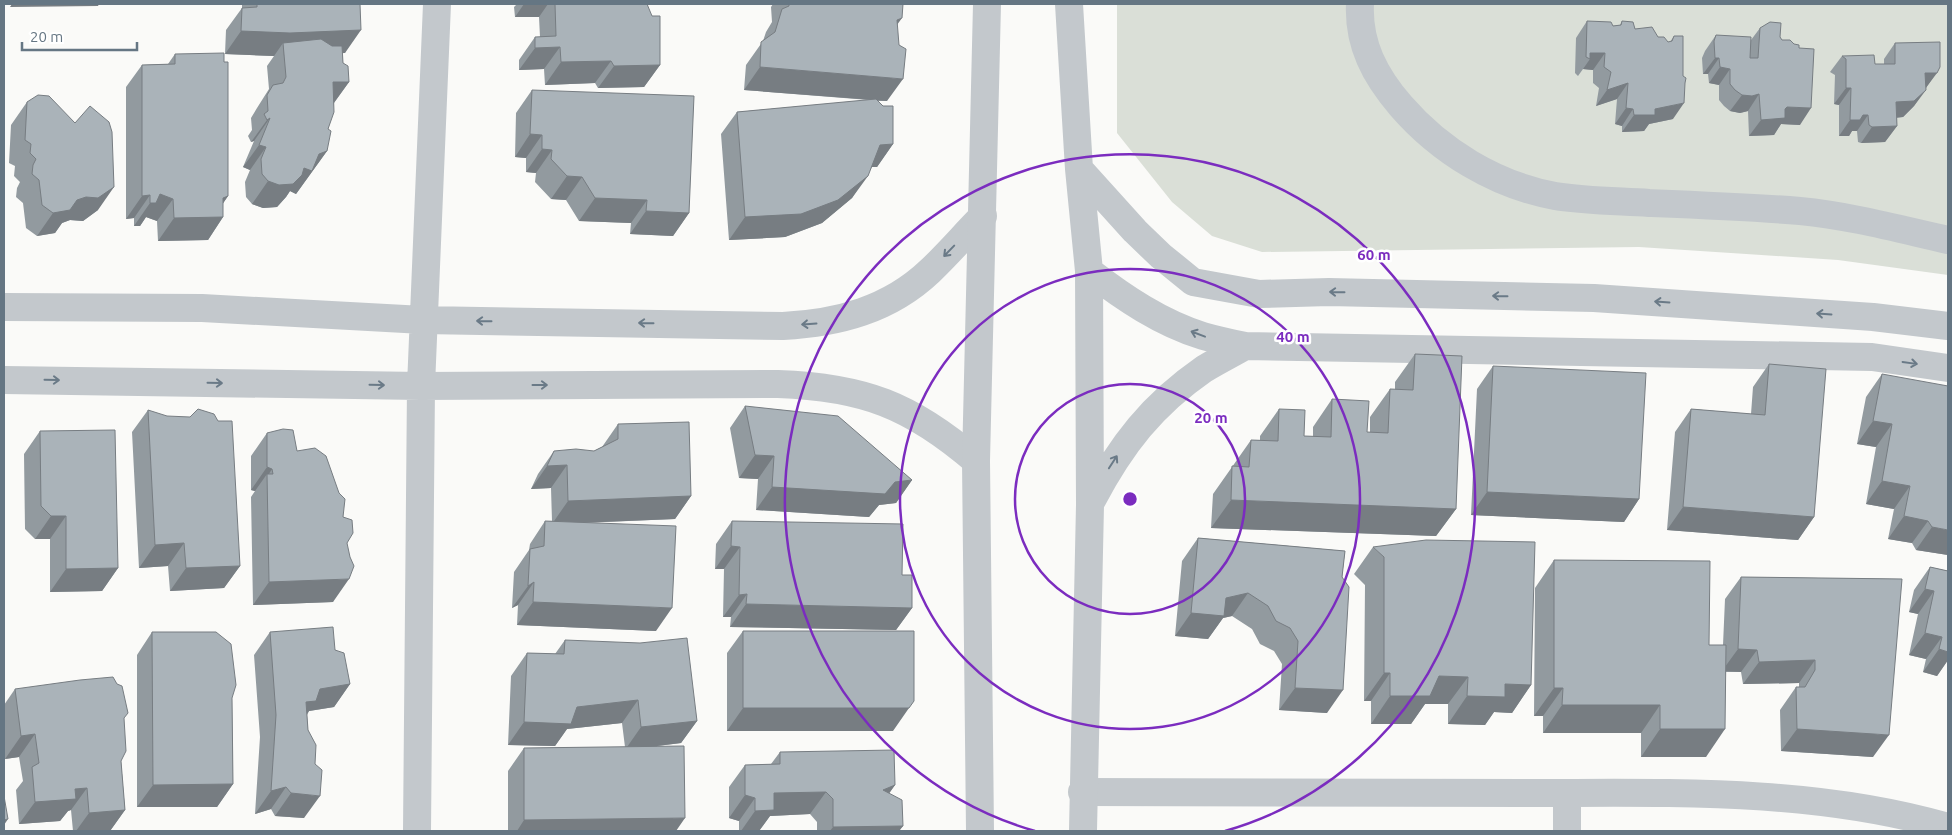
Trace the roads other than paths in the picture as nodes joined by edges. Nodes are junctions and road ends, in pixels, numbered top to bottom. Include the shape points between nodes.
1 (437, 4) edge
2 (987, 4) edge
3 (1069, 4) edge
4 (1360, 4) edge
5 (1079, 169) junction
6 (983, 216) junction
7 (1948, 240) edge
8 (1089, 271) junction
9 (4, 308) edge
10 (1873, 317) junction
11 (423, 320) junction
12 (1948, 326) edge
13 (1244, 346) junction
14 (1872, 357) junction
15 (1948, 368) edge
16 (4, 380) edge
17 (421, 386) junction
18 (976, 461) junction
19 (1090, 504) junction
20 (1082, 792) junction
21 (1567, 793) junction
22 (1948, 827) edge
23 (417, 831) edge
24 (980, 831) edge
25 (1082, 831) edge
26 (1567, 831) edge

1 - 11 street
2 - 6 street
3 - 5 street
4 - 7 street via 1359,19 1367,56 1388,90 1414,121 1444,147 1478,169 1515,185 1554,196 1593,200 1801,211 1880,224
5 - 8 street
10 -> 5 street via 1594,298 1329,292 1259,294 1193,282 1134,231
6 -> 11 street via 929,272 903,292 846,318 815,324
6 - 18 street
13 -> 8 street via 1202,336 1162,319 1124,298
8 - 19 street
9 - 11 street via 202,308
10 - 12 street
10 - 14 street
11 - 17 street
13 - 14 street
19 -> 13 street via 1111,464 1137,428 1176,390 1205,368
14 -> 15 street
16 -> 17 street
17 -> 18 street via 815,385 851,391 885,402 948,437
17 - 23 street
18 - 24 street
19 - 20 street
20 - 21 street
20 - 25 street
21 - 22 street via 1685,793 1802,799 1918,818
21 - 26 street

